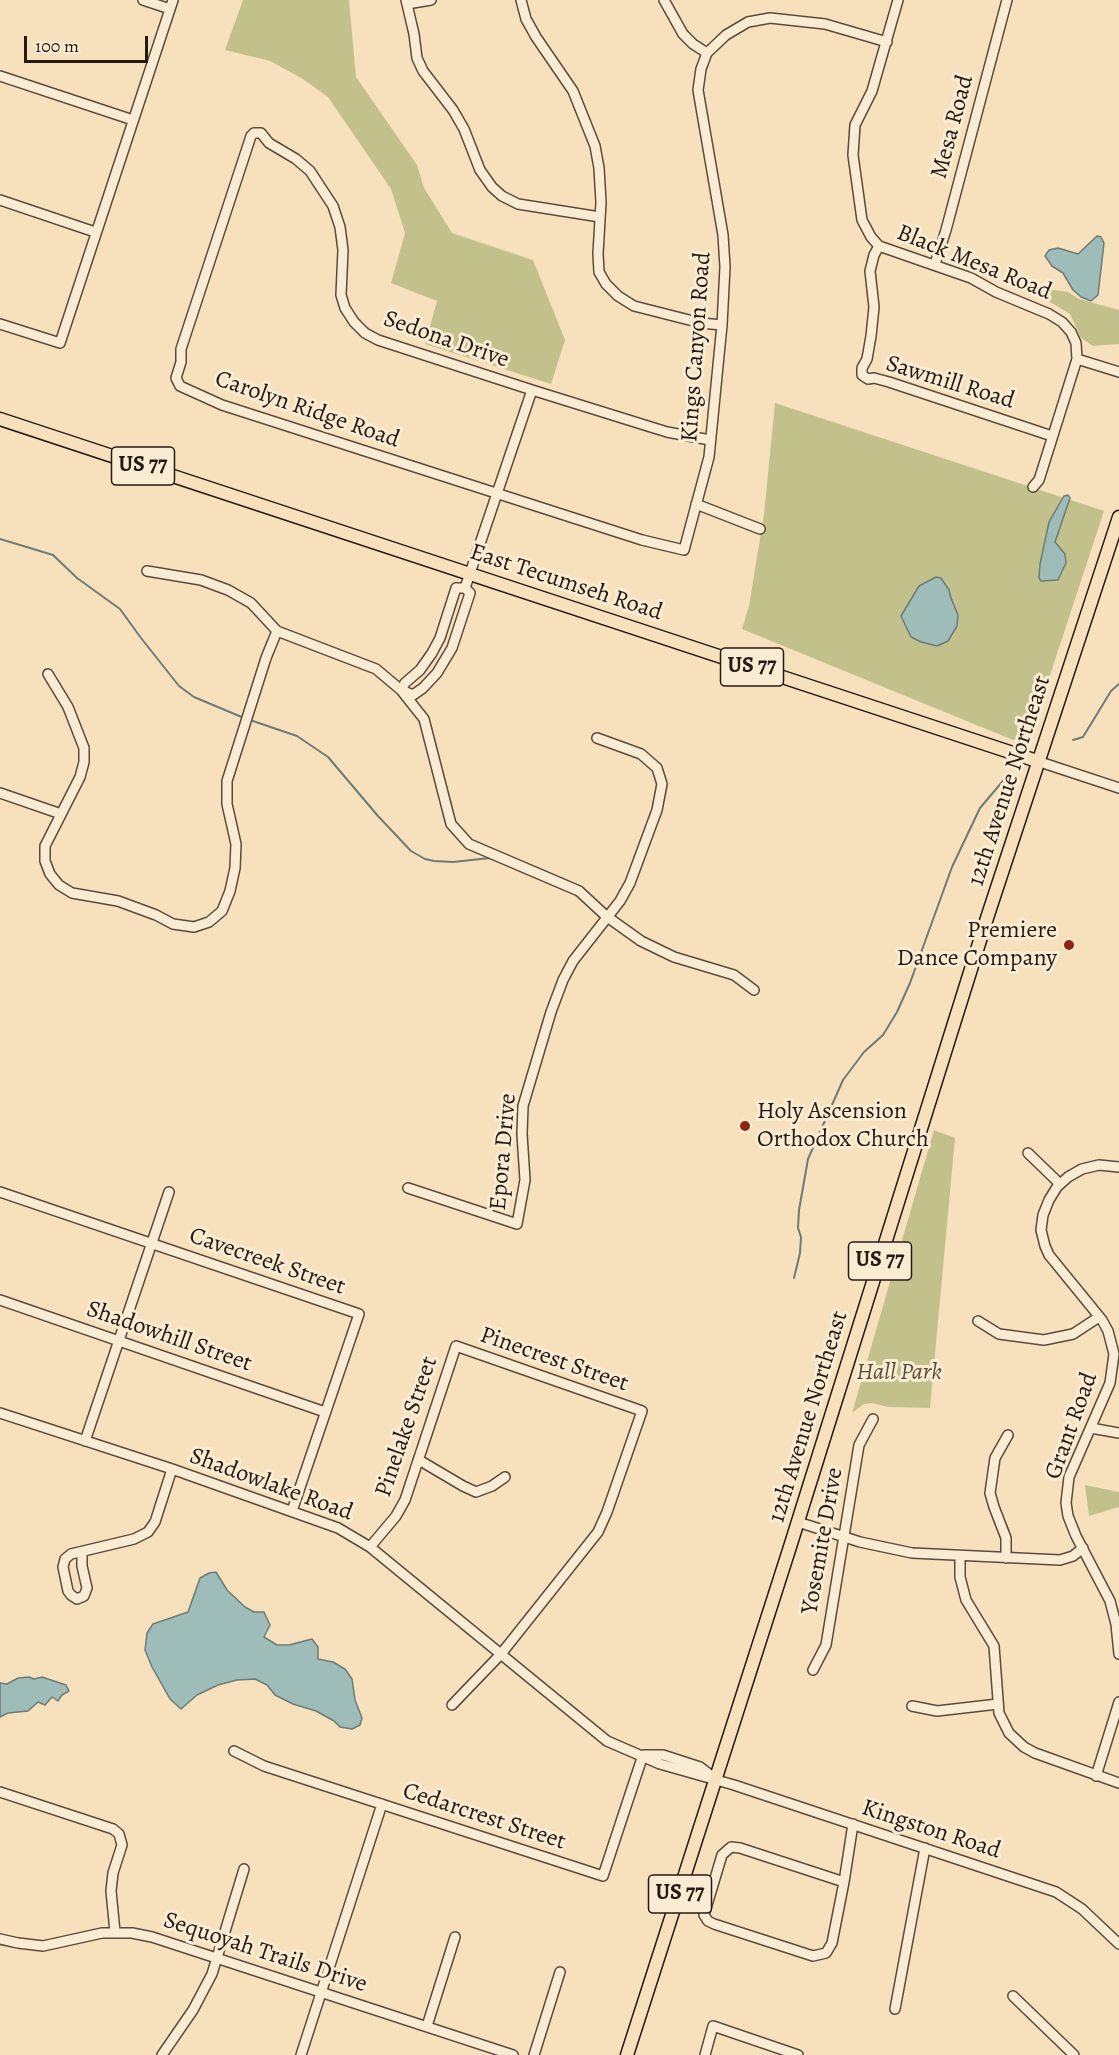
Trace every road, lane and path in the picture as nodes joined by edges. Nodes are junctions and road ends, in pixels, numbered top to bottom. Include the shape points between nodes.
1 (143, 0) edge
2 (431, 0) edge
3 (521, 0) edge
4 (664, 0) edge
5 (898, 0) edge
6 (1007, 0) edge
7 (407, 2) edge
8 (171, 4) edge
9 (887, 42) junction
10 (707, 53) junction
11 (0, 76) edge
12 (133, 120) junction
13 (261, 133) joint
14 (0, 200) edge
15 (600, 217) junction
16 (95, 232) junction
17 (879, 246) junction
18 (935, 264) junction
19 (0, 324) edge
20 (722, 325) junction
21 (1077, 359) junction
22 (1119, 372) edge
23 (532, 390) junction
24 (0, 419) edge
25 (1052, 436) junction
26 (710, 440) junction
27 (1033, 488) dead end
28 (497, 493) junction
29 (696, 504) junction
30 (1119, 517) edge
31 (760, 529) dead end
32 (684, 550) joint
33 (147, 571) dead end
34 (470, 574) junction
35 (465, 588) junction
36 (277, 631) junction
37 (48, 674) dead end
38 (401, 690) junction
39 (597, 738) dead end
40 (1037, 761) junction
41 (1119, 788) edge
42 (0, 793) edge
43 (61, 814) junction
44 (606, 916) junction
45 (754, 990) dead end
46 (1028, 1153) dead end
47 (1119, 1167) edge
48 (1060, 1184) junction
49 (408, 1188) dead end
50 (0, 1192) edge
51 (169, 1192) dead end
52 (152, 1244) junction
53 (0, 1300) edge
54 (1099, 1317) junction
55 (978, 1321) dead end
56 (118, 1340) junction
57 (456, 1346) joint
58 (325, 1412) junction
59 (0, 1413) edge
60 (873, 1419) dead end
61 (1091, 1428) junction
62 (1119, 1433) edge
63 (1008, 1435) dead end
64 (85, 1441) junction
65 (419, 1460) junction
66 (172, 1469) junction
67 (505, 1477) dead end
68 (292, 1511) junction
69 (798, 1522) junction
70 (844, 1537) junction
71 (370, 1547) junction
72 (1083, 1548) junction
73 (82, 1552) junction
74 (960, 1556) junction
75 (1006, 1558) junction
76 (501, 1654) junction
77 (1119, 1654) edge
78 (813, 1670) dead end
79 (1119, 1702) edge
80 (998, 1704) junction
81 (452, 1705) dead end
82 (912, 1706) dead end
83 (234, 1751) dead end
84 (643, 1755) junction
85 (1096, 1776) junction
86 (717, 1779) junction
87 (1119, 1783) edge
88 (2, 1792) edge
89 (382, 1804) junction
90 (852, 1824) junction
91 (925, 1848) junction
92 (244, 1869) dead end
93 (844, 1882) junction
94 (116, 1932) junction
95 (455, 1936) dead end
96 (0, 1939) edge
97 (1119, 1944) edge
98 (216, 1958) junction
99 (560, 1972) dead end
100 (322, 1992) junction
101 (1013, 1996) dead end
102 (895, 2009) dead end
103 (427, 2026) junction
104 (162, 2055) edge
105 (302, 2055) edge
106 (513, 2055) edge
107 (534, 2055) edge
108 (627, 2055) edge
109 (705, 2055) edge
110 (798, 2055) edge
111 (1074, 2055) edge

1 - 8 street
2 - 7 street
3 - 15 street via 534,35 573,91 586,119 599,168
4 - 10 street via 683,34
5 - 9 street, Black Mesa Road
6 - 18 street, Mesa Road
7 - 15 street via 423,72 453,110 480,170 492,187 518,204
8 - 12 street
9 - 10 street via 825,24 770,18 748,22
9 - 17 street, Black Mesa Road via 852,141 862,220
10 - 20 street, Kings Canyon Road via 698,90 723,235
11 - 12 street
12 - 16 street
13 - 23 street, Sedona Drive via 310,171 333,206 343,250 341,294 345,308 365,333
13 - 28 street, Carolyn Ridge Road via 251,136 240,167 181,349 178,384 210,401
14 - 16 street
15 - 20 street via 600,272 618,296 634,306
16 - 19 street via 60,343
17 - 18 street, Black Mesa Road
17 - 25 street, Sawmill Road via 870,271 874,308 862,375
18 - 21 street, Black Mesa Road via 1062,322 1076,343
20 - 26 street, Kings Canyon Road
21 - 22 street
21 - 25 street
23 - 26 street, Sedona Drive via 667,432
23 - 28 street
24 - 34 main road, East Tecumseh Road / US 77
25 - 27 street
26 - 29 street, Kings Canyon Road via 706,473
28 - 32 street, Carolyn Ridge Road
28 - 34 street
29 - 31 street
29 - 32 street, Kings Canyon Road
30 - 40 main road, 12th Avenue Northeast
33 - 36 street via 201,580 228,590 251,603
34 - 35 street
34 - 40 main road, East Tecumseh Road / US 77
35 - 38 street via 456,588 432,653
35 - 38 street via 469,597 445,660 413,695
36 - 38 street via 376,669
36 - 43 street via 227,781 227,804 236,844 235,868 222,911 209,922 194,927 173,924 134,906 72,893 59,885 45,861 45,846
37 - 43 street via 68,707 84,748 80,777
38 - 44 street via 424,719 451,824 463,838 579,891
39 - 44 street via 641,754 657,768 662,784 657,810 630,883
40 - 41 street, East Tecumseh Road
40 - 69 main road, 12th Avenue Northeast / US 77
42 - 43 street
44 - 45 street via 641,941 674,957 734,975
44 - 49 street, Epora Drive via 563,980 525,1096 525,1179 517,1224
46 - 48 street
47 - 48 street, Grant Road via 1091,1166
48 - 54 street, Grant Road via 1045,1208 1042,1238 1055,1263
50 - 52 street, Cavecreek Street
51 - 52 street
52 - 56 street
52 - 58 street, Cavecreek Street via 359,1314
53 - 56 street, Shadowhill Street
54 - 55 street via 1073,1334 1044,1340 999,1334
54 - 61 street, Grant Road via 1108,1331 1114,1360 1110,1383
56 - 58 street, Shadowhill Street
56 - 64 street
57 - 65 street, Pinelake Street
57 - 76 street, Pinecrest Street via 642,1411 598,1532
58 - 68 street, Cavecreek Street
59 - 64 street, Shadowlake Road
60 - 70 street, Yosemite Drive via 859,1445
61 - 62 street
61 - 72 street, Grant Road via 1069,1477 1066,1503 1070,1524
63 - 75 street via 995,1458 990,1493 1006,1538
64 - 66 street, Shadowlake Road
65 - 67 street via 472,1491 481,1491
65 - 71 street, Pinelake Street via 401,1509
66 - 68 street, Shadowlake Road
66 - 73 street via 148,1532
68 - 71 street, Shadowlake Road via 338,1528
69 - 70 street
69 - 86 main road, 12th Avenue Northeast / US 77
70 - 74 street via 892,1550
70 - 78 street, Yosemite Drive via 826,1645
71 - 76 street, Shadowlake Road
72 - 75 street via 1060,1560
72 - 77 street, Grant Road via 1110,1601
73 - 73 street via 68,1556 64,1563 69,1591 77,1599 86,1593
74 - 75 street
74 - 80 street via 966,1600 994,1646
76 - 81 street
76 - 84 street, Shadowlake Road via 599,1736
79 - 85 street
80 - 82 street via 937,1711
80 - 85 street via 1009,1733 1024,1747
83 - 89 street, Cedarcrest Street via 264,1766
84 - 86 street, Shadowlake Road via 663,1755 700,1767
84 - 89 street, Cedarcrest Street via 603,1876
85 - 87 street
86 - 90 street, Kingston Road
86 - 108 main road, 12th Avenue Northeast / US 77
88 - 94 street via 119,1834 122,1845 112,1873 111,1891
89 - 100 street
90 - 91 street, Kingston Road
90 - 93 street
91 - 97 street, Kingston Road via 1068,1898
91 - 102 street
92 - 98 street
93 - 93 street via 731,1847 722,1855 704,1914 714,1924 818,1956 826,1953 832,1943
94 - 96 street, Sequoyah Trails Drive via 43,1946
94 - 98 street, Sequoyah Trails Drive via 162,1940
95 - 103 street
98 - 100 street, Sequoyah Trails Drive
98 - 104 street via 200,1998
99 - 107 street
100 - 103 street, Sequoyah Trails Drive
100 - 105 street
101 - 111 street
103 - 106 street, Sequoyah Trails Drive
109 - 110 street via 713,2026

